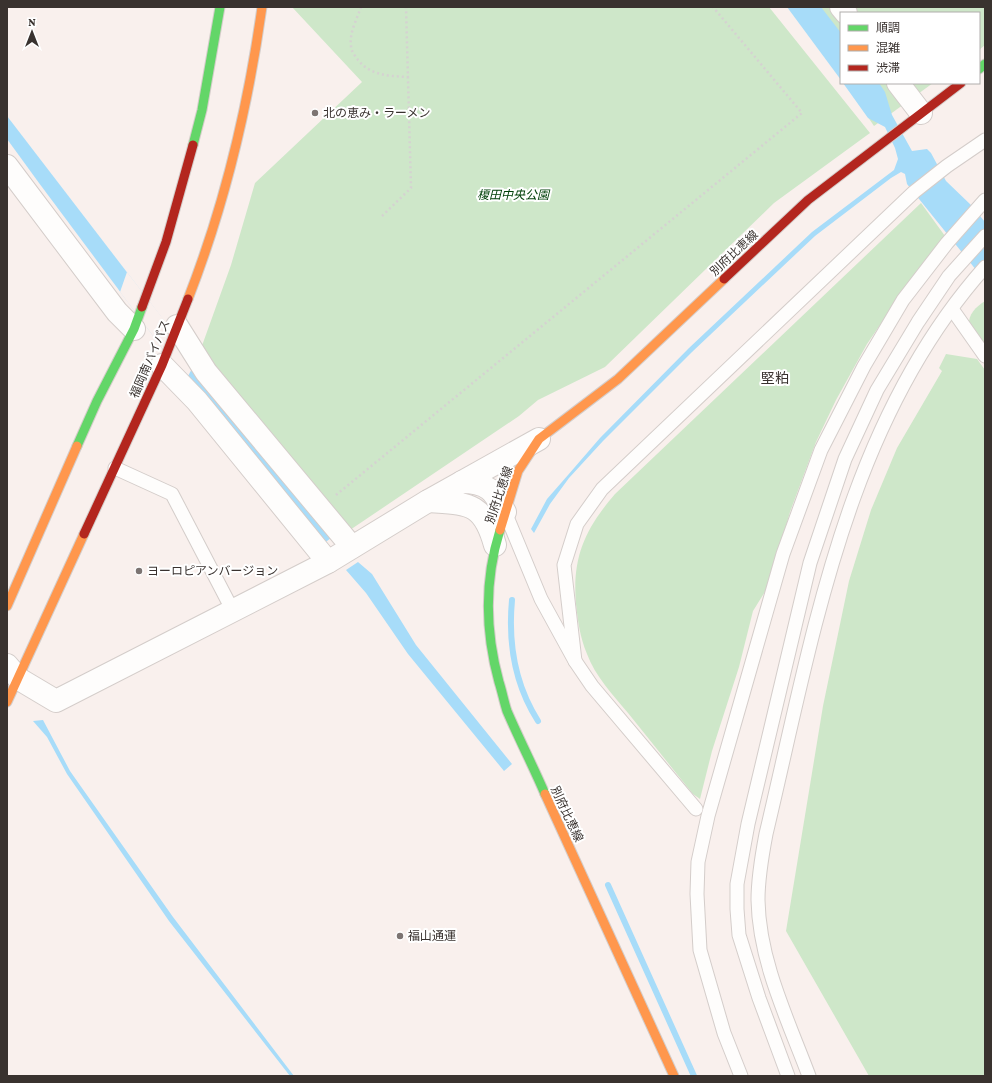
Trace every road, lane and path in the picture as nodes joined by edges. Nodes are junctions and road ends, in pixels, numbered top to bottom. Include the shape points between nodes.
1 (220, 7) edge
2 (262, 7) edge
3 (361, 7) edge
4 (406, 7) edge
5 (713, 7) edge
6 (409, 77) junction
7 (898, 84) edge
8 (960, 84) edge
9 (915, 118) junction
10 (985, 140) edge
11 (7, 166) edge
12 (984, 201) edge
13 (382, 216) dead end
14 (985, 236) edge
15 (985, 267) edge
16 (952, 309) junction
17 (177, 326) junction
18 (134, 328) junction
19 (985, 356) edge
20 (162, 365) junction
21 (539, 439) junction
22 (115, 468) junction
23 (462, 482) junction
24 (428, 502) junction
25 (320, 508) junction
26 (505, 512) junction
27 (495, 545) junction
28 (352, 547) junction
29 (328, 562) junction
30 (7, 606) edge
31 (233, 611) junction
32 (575, 661) junction
33 (13, 672) edge
34 (7, 702) edge
35 (696, 809) dead end
36 (674, 1076) edge
37 (741, 1076) edge
38 (788, 1076) edge
39 (809, 1076) edge

1 - 18 main road via 202,110 189,162 166,242
2 - 17 main road, 福岡南バイパス via 254,63 230,171 205,256
3 - 6 path via 351,35 350,47 353,53 363,67 376,74
4 - 6 path
5 - 25 path via 802,113
6 - 13 path via 411,188
7 - 9 street
8 - 9 main road, 別府比恵線
9 - 21 main road, 別府比恵線 via 808,200 618,379
10 - 32 lane via 914,192 602,489 577,524 564,565
11 - 18 street via 117,312
12 - 37 lane via 903,300 864,366 821,450 783,554 708,816 698,862 700,950 724,1033
14 - 38 lane via 949,276 918,322 877,390 845,459 810,563 748,824 737,884 739,934
15 - 16 lane
16 - 19 lane
16 - 39 lane via 895,400 864,467 845,521 816,621 766,834 758,900 762,931 778,995
17 - 20 main road, 福岡南バイパス
17 - 25 street via 206,372
18 - 30 main road via 97,401
20 - 22 main road, 福岡南バイパス
20 - 29 street via 197,401
21 - 23 street
21 - 26 main road, 別府比恵線 via 518,471
22 - 31 lane via 172,494
22 - 33 main road, 福岡南バイパス
23 - 24 street
23 - 26 street via 474,482 489,488 497,496
24 - 27 street via 466,505 477,509 490,528
24 - 28 street
25 - 28 street
26 - 27 main road, 別府比恵線
26 - 32 lane via 541,599
27 - 36 main road, 別府比恵線 via 488,598 488,628 492,656 507,710
28 - 29 street
29 - 31 street
31 - 33 street via 56,701
32 - 35 lane via 592,686
33 - 34 main road, 福岡南バイパス

